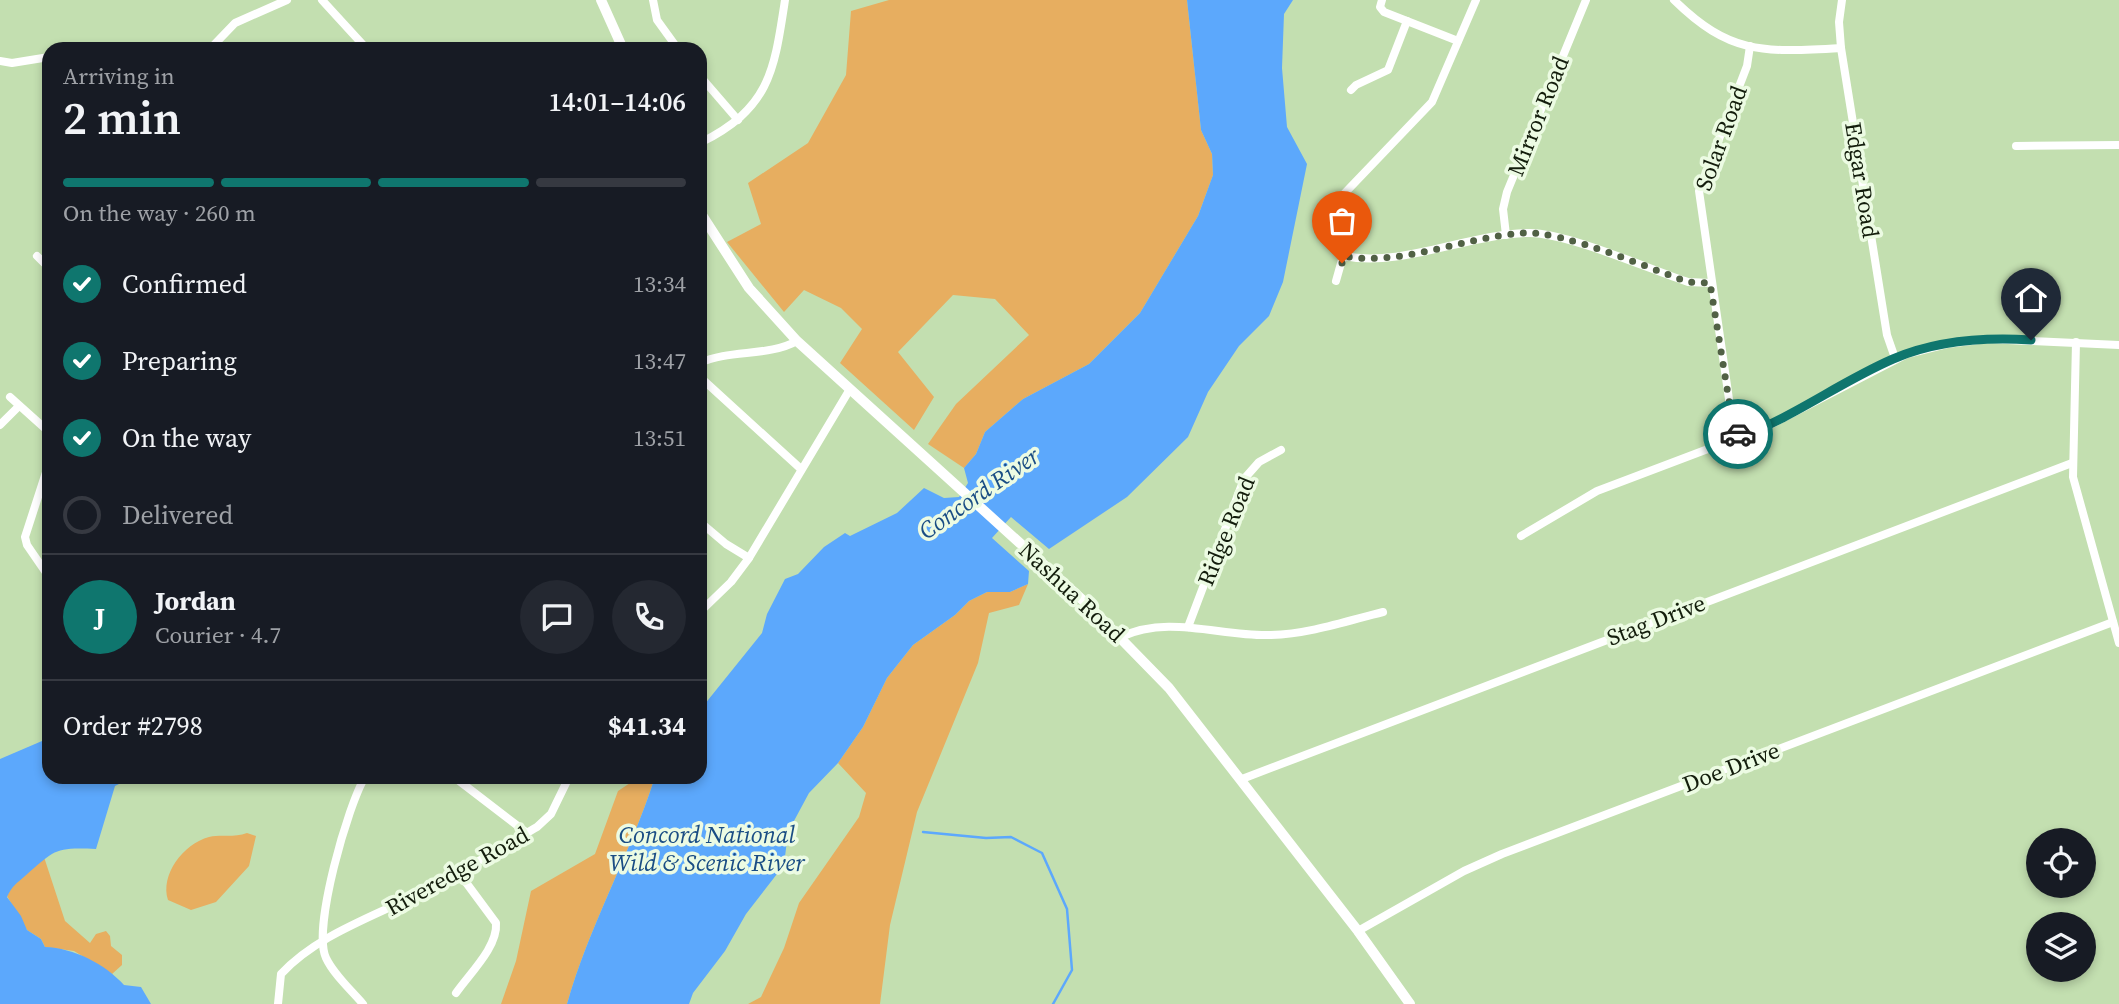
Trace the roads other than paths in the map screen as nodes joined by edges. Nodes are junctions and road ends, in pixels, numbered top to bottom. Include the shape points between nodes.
1 (287, 0) edge
2 (322, 0) edge
3 (601, 0) edge
4 (653, 0) edge
5 (785, 0) edge
6 (1381, 0) edge
7 (1476, 0) edge
8 (1586, 0) edge
9 (1674, 0) edge
10 (1842, 0) edge
11 (1407, 21) junction
12 (1458, 41) junction
13 (217, 42) edge
14 (360, 42) edge
15 (620, 42) edge
16 (673, 42) edge
17 (1750, 46) junction
18 (1841, 48) junction
19 (42, 58) edge
20 (0, 61) edge
21 (707, 84) edge
22 (1351, 90) dead end
23 (738, 120) junction
24 (707, 139) edge
25 (2119, 145) edge
26 (2017, 146) dead end
27 (707, 223) edge
28 (1506, 235) junction
29 (37, 256) dead end
30 (1344, 256) junction
31 (42, 261) edge
32 (1336, 281) dead end
33 (1710, 283) junction
34 (797, 341) junction
35 (2076, 342) junction
36 (2119, 345) edge
37 (1895, 358) junction
38 (707, 360) edge
39 (707, 383) edge
40 (850, 389) junction
41 (10, 397) dead end
42 (19, 406) junction
43 (0, 425) edge
44 (42, 426) edge
45 (1740, 437) junction
46 (1281, 450) dead end
47 (2072, 463) junction
48 (802, 469) junction
49 (42, 486) edge
50 (707, 528) edge
51 (1521, 536) dead end
52 (749, 558) junction
53 (42, 567) edge
54 (707, 605) edge
55 (1383, 612) dead end
56 (2113, 622) junction
57 (1188, 627) junction
58 (1121, 637) junction
59 (2119, 643) edge
60 (1242, 779) junction
61 (363, 784) edge
62 (463, 784) edge
63 (566, 784) edge
64 (527, 833) junction
65 (459, 873) junction
66 (1358, 931) junction
67 (322, 942) junction
68 (456, 992) dead end
69 (278, 1004) edge
70 (363, 1004) edge
71 (1410, 1004) edge

1 - 13 street via 235,23
2 - 14 street
3 - 15 main road
4 - 16 street via 657,20
5 - 23 street via 767,85
6 - 11 street via 1384,12
7 - 12 street
8 - 28 street, Mirror Road via 1507,192 1503,209
9 - 17 street via 1710,32
10 - 18 street, Edgar Road
11 - 12 street
11 - 22 street via 1388,70
12 - 30 street via 1432,102 1343,193 1339,207
17 - 18 street
17 - 33 street, Solar Road via 1747,66 1699,191
18 - 37 street, Edgar Road via 1887,335
19 - 20 street
21 - 23 street
23 - 24 street
25 - 26 street
27 - 34 main road, Nashua Road via 749,288
28 - 30 street via 1375,258
28 - 33 street via 1545,234 1688,282
29 - 31 street
30 - 32 street
33 - 45 street, Solar Road via 1731,413
34 - 38 street
34 - 40 main road, Nashua Road
35 - 36 street
35 - 37 street via 1973,340
35 - 47 street
37 - 45 street
39 - 48 street
40 - 48 street
40 - 58 main road, Nashua Road
41 - 42 street
42 - 43 street
42 - 44 street
45 - 51 street via 1604,488
46 - 57 street, Ridge Road via 1259,462 1244,479
47 - 56 street
47 - 60 street, Stag Drive
48 - 52 street
49 - 53 street via 26,537
50 - 52 street
52 - 54 street
55 - 57 street via 1284,635
56 - 59 street
56 - 66 street, Doe Drive via 1502,854
57 - 58 street via 1136,631
58 - 60 main road, Nashua Road via 1196,718
60 - 66 main road, Nashua Road
61 - 67 street via 325,904
62 - 64 street
63 - 64 street, Riveredge Road via 551,814
64 - 65 street, Riveredge Road
65 - 67 street, Riveredge Road
65 - 68 street via 496,923 493,942
66 - 71 main road, Nashua Road
67 - 69 street, Riveredge Road via 281,974
67 - 70 street via 326,958

